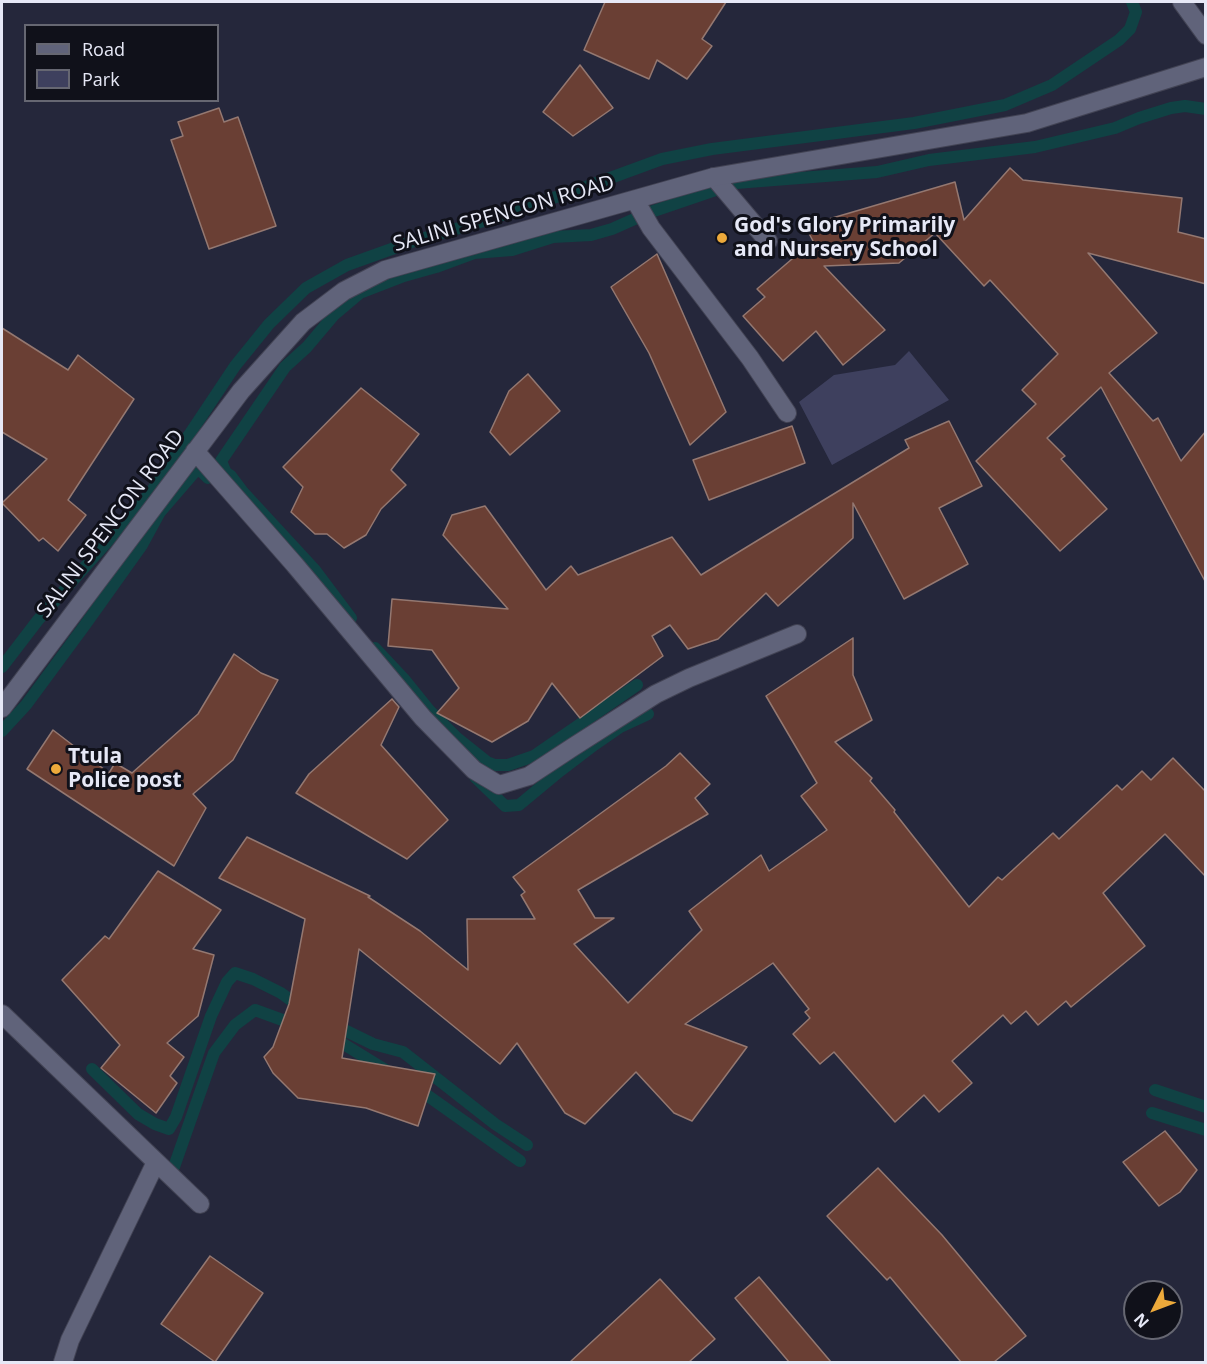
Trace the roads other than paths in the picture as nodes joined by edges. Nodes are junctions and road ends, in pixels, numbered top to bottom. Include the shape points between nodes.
1 (1182, 2) edge
2 (1206, 35) edge
3 (1206, 66) edge
4 (714, 177) junction
5 (635, 200) junction
6 (768, 241) dead end
7 (787, 413) dead end
8 (195, 451) junction
9 (797, 634) dead end
10 (2, 708) edge
11 (2, 1014) edge
12 (156, 1162) junction
13 (200, 1204) dead end
14 (63, 1362) edge

1 - 2 street
3 - 4 street, SALINI SPENCON ROAD via 1027,123
4 - 5 street, SALINI SPENCON ROAD
4 - 6 street
5 - 7 street
5 - 8 street, SALINI SPENCON ROAD via 385,270 344,291 303,322 241,391
8 - 9 street via 423,718 474,770 499,785 529,777 656,694
8 - 10 street, SALINI SPENCON ROAD
11 - 12 street
12 - 13 street
12 - 14 street via 69,1341

